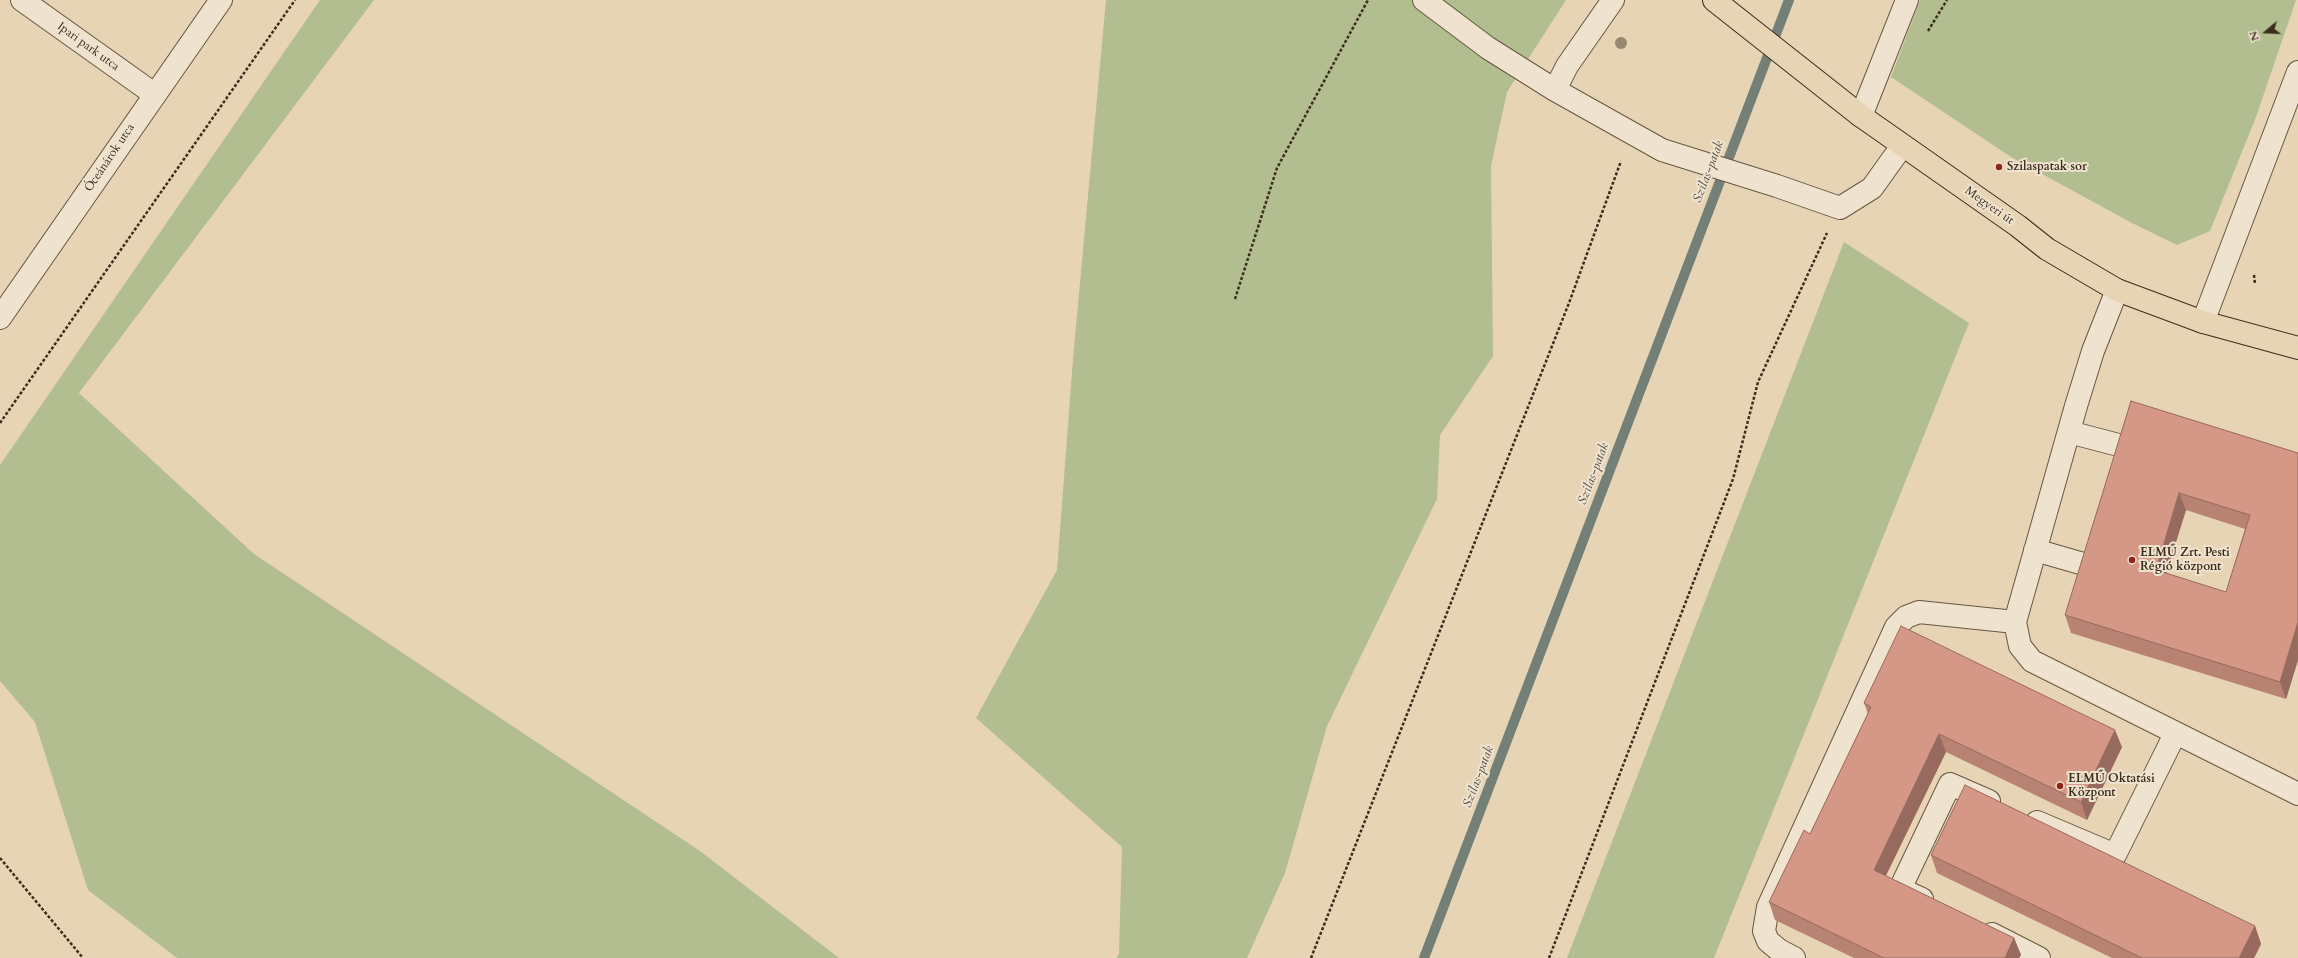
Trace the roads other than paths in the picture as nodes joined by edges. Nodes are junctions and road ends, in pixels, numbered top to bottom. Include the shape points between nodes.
1 (22, 0) edge
2 (221, 0) edge
3 (1424, 0) edge
4 (1613, 0) edge
5 (1907, 0) edge
6 (1721, 5) edge
7 (2298, 72) edge
8 (1555, 90) junction
9 (154, 94) junction
10 (1860, 116) junction
11 (1902, 146) junction
12 (2117, 290) junction
13 (0, 318) edge
14 (2204, 322) junction
15 (2298, 348) edge
16 (2069, 432) junction
17 (2126, 447) edge
18 (2035, 550) junction
19 (2087, 564) edge
20 (2015, 622) junction
21 (2175, 734) junction
22 (2298, 794) edge
23 (1942, 909) edge
24 (1977, 927) edge
25 (1794, 958) edge
26 (2039, 958) edge

1 - 9 street, Ipari park utca
2 - 9 street, Óceánárok utca
3 - 8 street via 1488,48
4 - 8 street via 1568,66
5 - 10 street
6 - 10 main road, Megyeri út
7 - 14 street
8 - 11 street via 1662,150 1840,208 1872,188
9 - 13 street, Óceánárok utca
10 - 11 main road, Megyeri út
11 - 12 main road, Megyeri út via 2047,248
12 - 14 main road, Megyeri út
12 - 16 street via 2093,351
14 - 15 main road, Megyeri út
16 - 17 street
16 - 18 street
18 - 19 street
18 - 20 street
20 - 21 street via 2020,646 2032,661
20 - 25 street via 1919,612 1906,617 1896,627 1768,906 1764,931 1768,941
21 - 22 street
21 - 23 street via 2115,855 1950,784 1900,889
24 - 26 street

